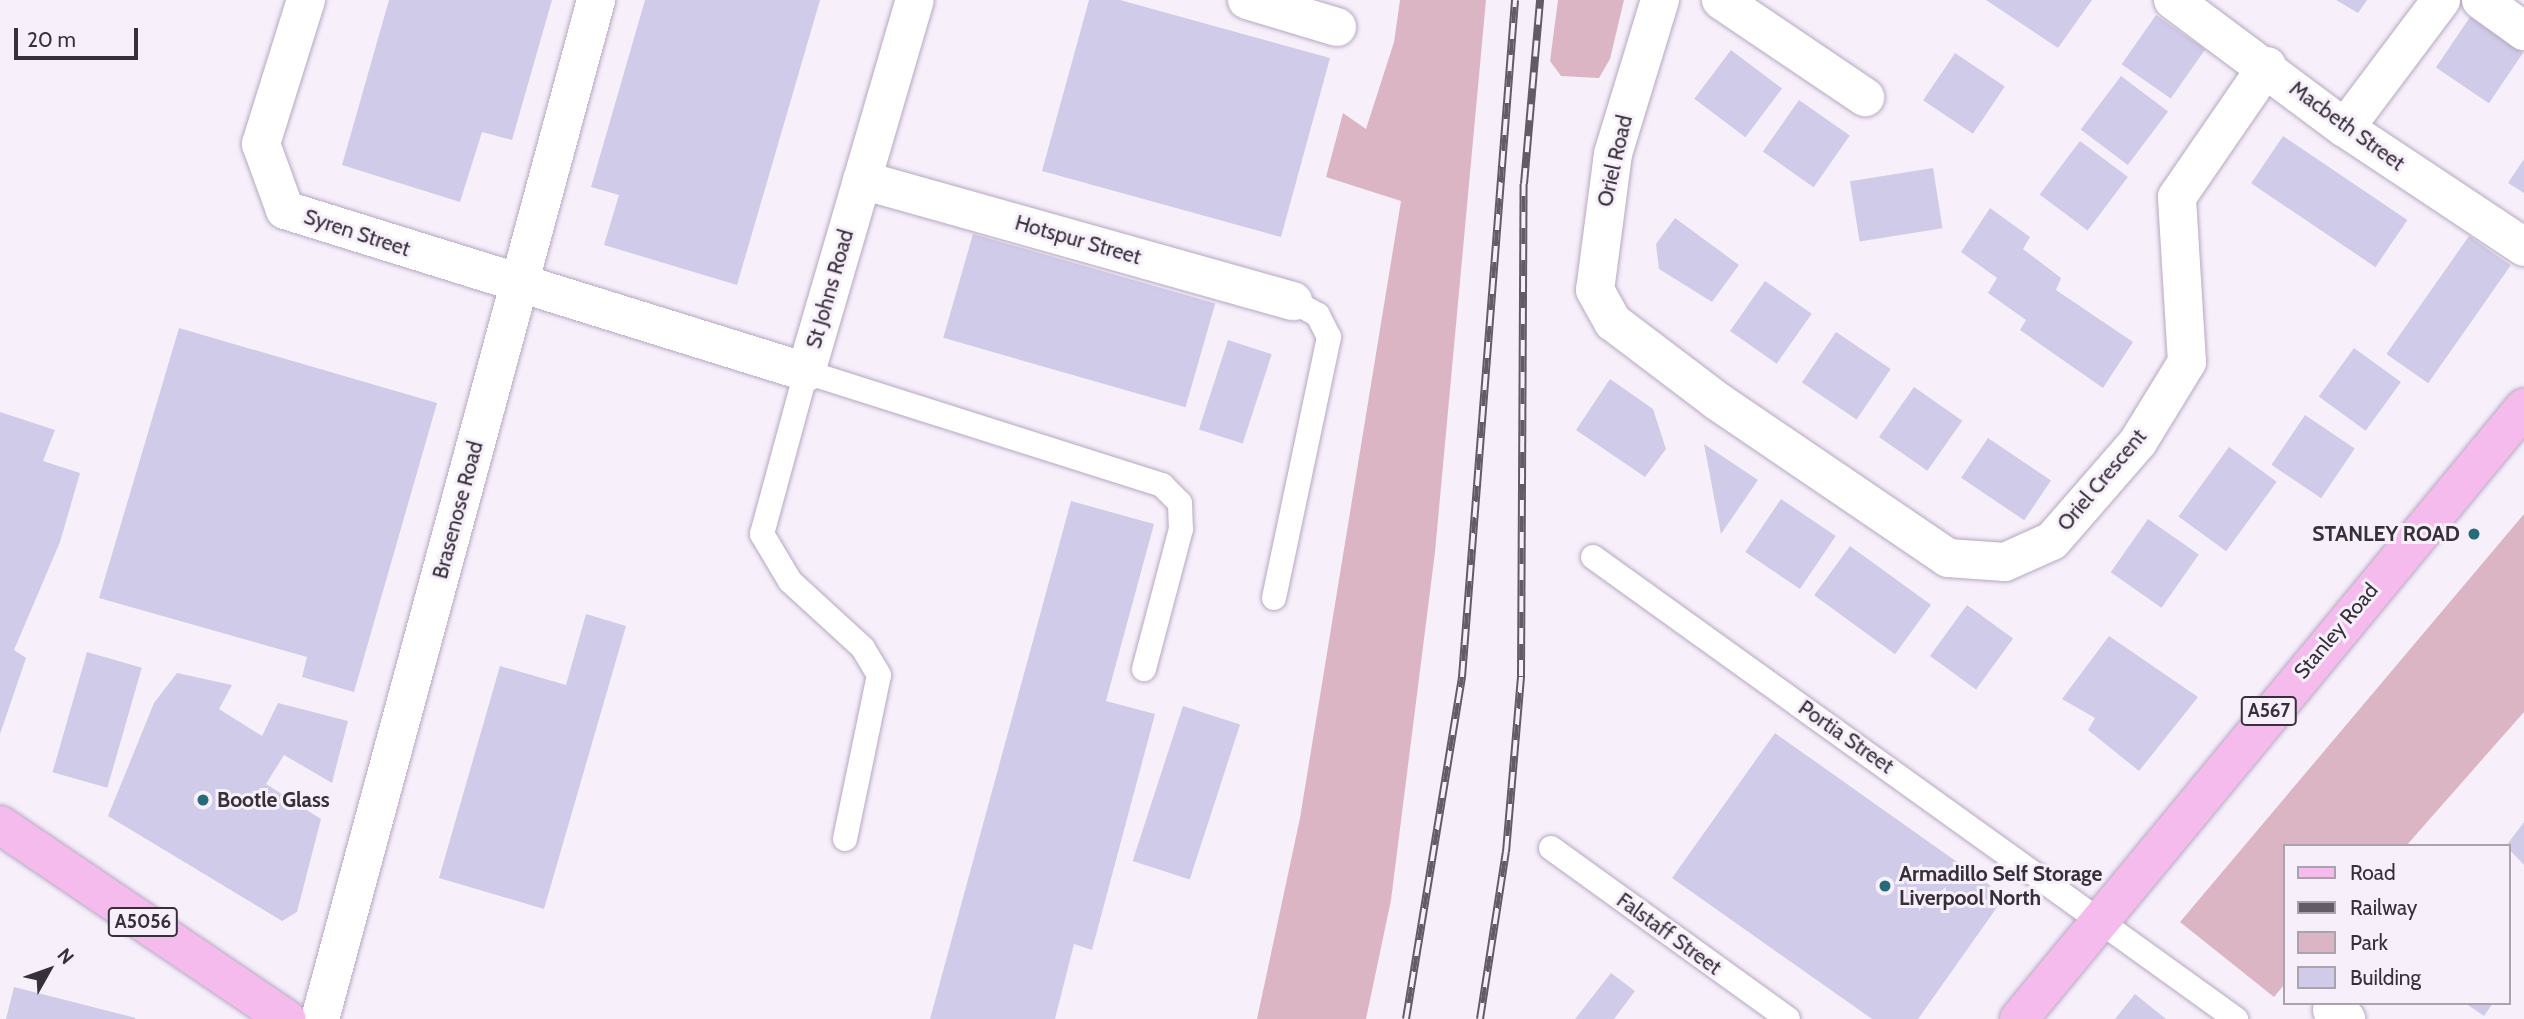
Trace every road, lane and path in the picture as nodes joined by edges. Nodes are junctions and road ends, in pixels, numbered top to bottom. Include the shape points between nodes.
1 (306, 0) edge
2 (596, 0) edge
3 (915, 0) edge
4 (1247, 0) edge
5 (1660, 0) edge
6 (1721, 0) edge
7 (2173, 0) edge
8 (2441, 0) edge
9 (2481, 0) edge
10 (1337, 27) dead end
11 (2524, 31) edge
12 (2267, 66) junction
13 (1865, 97) dead end
14 (2345, 128) junction
15 (862, 180) junction
16 (2524, 247) edge
17 (519, 285) junction
18 (1293, 301) joint
19 (1613, 322) joint
20 (806, 372) junction
21 (2524, 408) edge
22 (1593, 557) dead end
23 (1274, 598) dead end
24 (1144, 669) dead end
25 (0, 825) edge
26 (845, 839) dead end
27 (1551, 848) dead end
28 (2098, 917) junction
29 (286, 1019) edge
30 (320, 1019) edge
31 (1788, 1019) edge
32 (2019, 1019) edge
33 (2236, 1019) edge

1 - 17 street, Syren Street via 261,144 285,210
2 - 17 street, Brasenose Road
3 - 15 street, St Johns Road
4 - 10 street
5 - 19 street, Oriel Road via 1613,154 1598,246 1595,290
6 - 13 street
7 - 12 street, Macbeth Street
8 - 14 street
9 - 11 street
12 - 14 street, Macbeth Street
12 - 19 street, Oriel Crescent via 2177,197 2187,362 2138,442 2052,541 2005,562 1948,558 1717,401
14 - 16 street, Macbeth Street
15 - 18 street, Hotspur Street
15 - 20 street, St Johns Road
17 - 20 street, St Johns Road
17 - 30 street, Brasenose Road
18 - 23 lane via 1318,315 1329,337
20 - 24 lane via 1162,485 1180,503 1181,530
20 - 26 lane via 762,534 790,581 863,648 879,676
21 - 28 main road, Stanley Road / A567
22 - 28 lane, Portia Street
25 - 29 main road, A5056
27 - 31 lane, Falstaff Street
28 - 32 main road, Stanley Road / A567
28 - 33 lane, Portia Street

